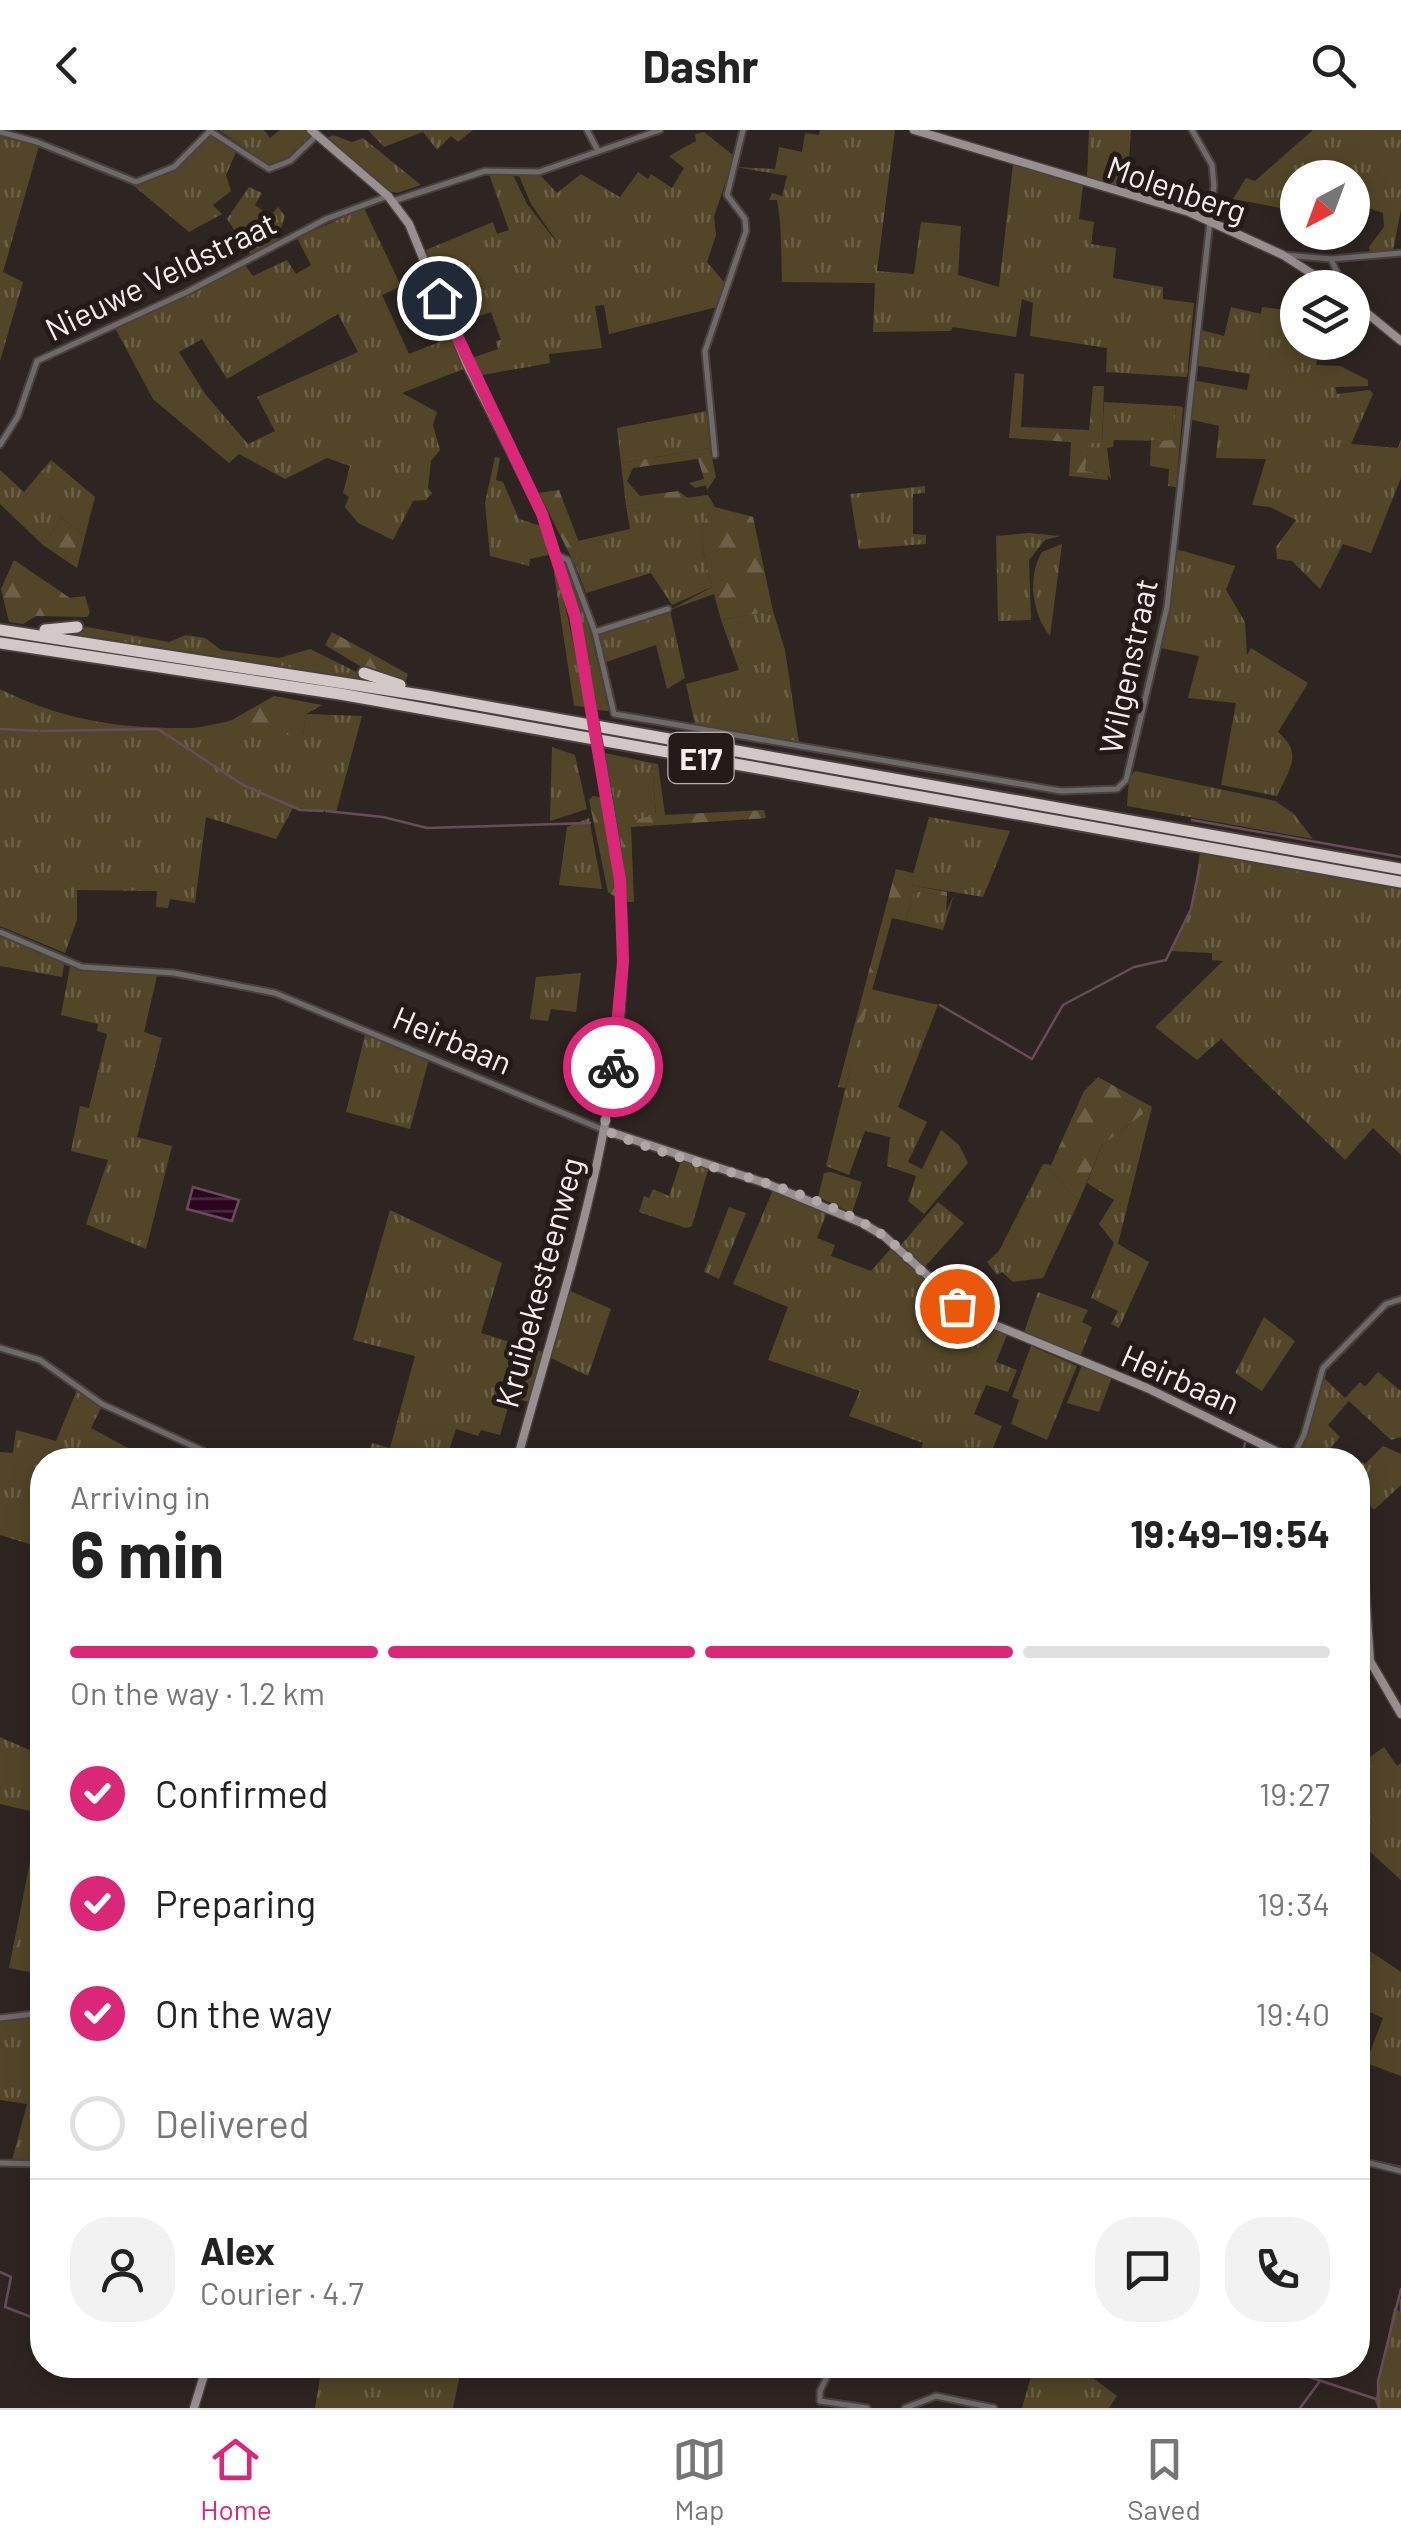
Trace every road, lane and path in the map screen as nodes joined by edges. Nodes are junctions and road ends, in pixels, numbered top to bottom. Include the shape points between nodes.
1 (587, 130) edge
2 (660, 130) edge
3 (743, 130) edge
4 (914, 130) edge
5 (1192, 130) edge
6 (0, 132) edge
7 (314, 133) edge
8 (938, 133) edge
9 (596, 148) junction
10 (390, 199) junction
11 (1208, 220) junction
12 (1401, 253) edge
13 (1283, 255) junction
14 (1331, 259) junction
15 (1307, 270) edge
16 (1335, 270) edge
17 (1370, 316) edge
18 (1401, 341) edge
19 (0, 444) edge
20 (715, 455) dead end
21 (557, 556) junction
22 (668, 609) dead end
23 (78, 628) dead end
24 (3, 630) edge
25 (595, 632) junction
26 (0, 644) edge
27 (364, 673) dead end
28 (268, 692) dead end
29 (340, 694) junction
30 (427, 696) junction
31 (1401, 869) edge
32 (1401, 882) edge
33 (0, 932) edge
34 (604, 1130) junction
35 (1401, 1299) edge
36 (0, 1348) edge
37 (197, 1448) edge
38 (520, 1448) edge
39 (1270, 1448) edge
40 (1297, 1448) edge
41 (1370, 1661) edge
42 (1401, 1714) edge
43 (30, 2014) edge
44 (0, 2018) edge
45 (0, 2162) edge
46 (30, 2163) edge
47 (1370, 2163) edge
48 (1401, 2171) edge
49 (203, 2378) edge
50 (826, 2378) edge
51 (194, 2408) edge
52 (868, 2408) edge
53 (905, 2408) edge
54 (994, 2408) edge

1 - 9 street
2 - 9 street, Nieuwe Veldstraat
3 - 20 street via 727,195 746,231 705,351
4 - 8 street, Molenberg
5 - 11 street via 1213,170
6 - 7 street via 136,182 174,167 210,130 269,169 290,161
7 - 10 street
8 - 11 street, Molenberg
9 - 10 street, Nieuwe Veldstraat via 538,172 485,171
10 - 19 street, Nieuwe Veldstraat via 326,219 37,361 18,416
10 - 21 street, Kruibekesteenweg via 408,224
11 - 13 street, Molenberg
11 - 25 street, Wilgenstraat via 1168,606 1123,785 1061,791 614,714
12 - 14 street
13 - 14 street
13 - 15 street, Molenberg
14 - 16 street
17 - 18 street
21 - 25 street via 566,556 573,568
21 - 34 street, Kruibekesteenweg, bridge via 575,616 620,880 623,962
22 - 25 street
23 - 24 highway
24 - 30 highway, E17
26 - 29 highway, E17
27 - 30 highway
28 - 29 highway
29 - 32 highway, E17
30 - 31 highway, E17
33 - 34 street, Heirbaan via 82,966 174,972 274,992
34 - 38 street, Kruibekesteenweg
34 - 39 street, Heirbaan via 852,1218 884,1236 971,1315
35 - 40 street via 1386,1304 1323,1368
36 - 37 street via 40,1360 102,1404
41 - 42 street
43 - 44 street
45 - 46 street
47 - 48 street
49 - 51 street
50 - 52 street via 820,2401
53 - 54 street via 936,2396

